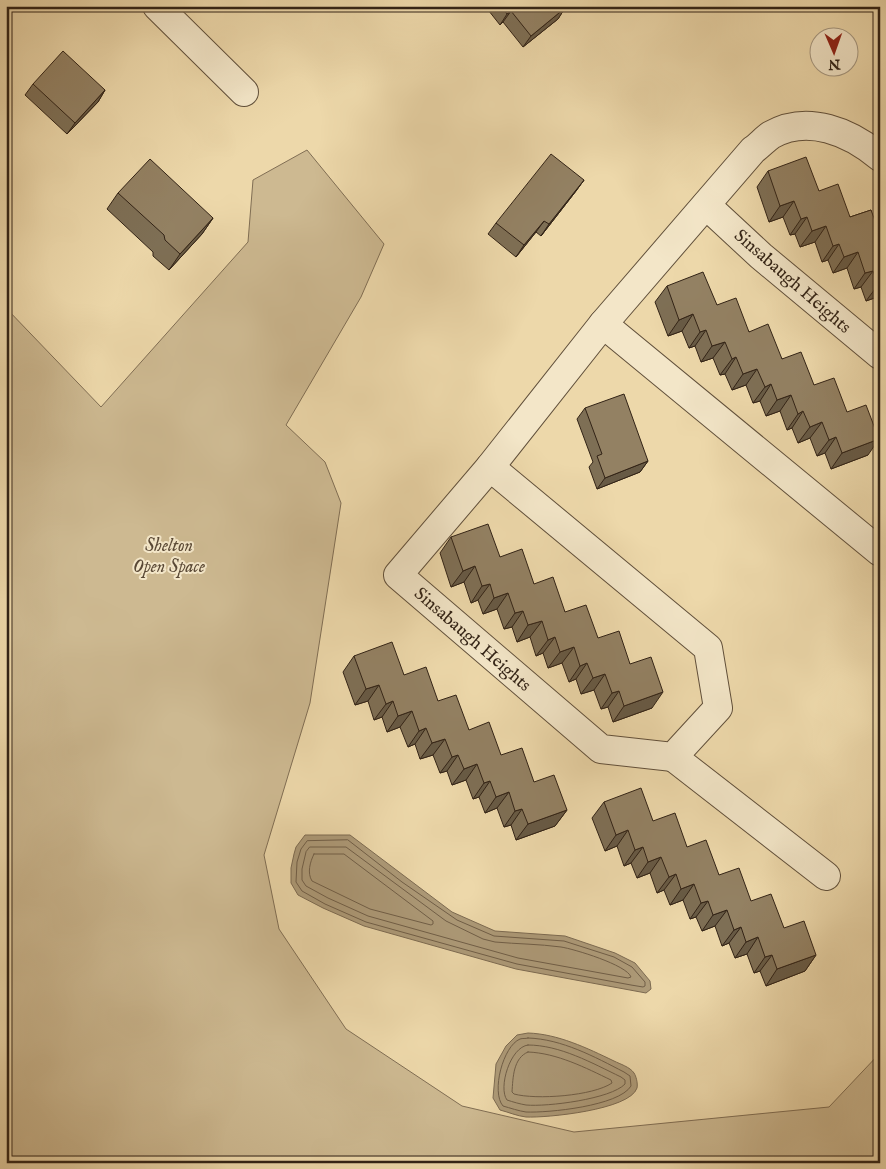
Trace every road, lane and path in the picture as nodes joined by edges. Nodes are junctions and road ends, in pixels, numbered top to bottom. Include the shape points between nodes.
1 (157, 6) edge
2 (244, 92) dead end
3 (880, 157) edge
4 (706, 205) junction
5 (603, 324) junction
6 (880, 355) edge
7 (490, 467) junction
8 (880, 552) edge
9 (673, 757) junction
10 (826, 876) dead end

1 - 2 street
3 - 4 street, Sinsabaugh Heights via 838,131 820,126 787,128 753,150
4 - 5 street, Sinsabaugh Heights
4 - 6 street, Sinsabaugh Heights via 761,256
5 - 7 street, Sinsabaugh Heights
5 - 8 street
7 - 9 street via 708,648 718,708
7 - 9 street, Sinsabaugh Heights via 398,575 601,749
9 - 10 street

